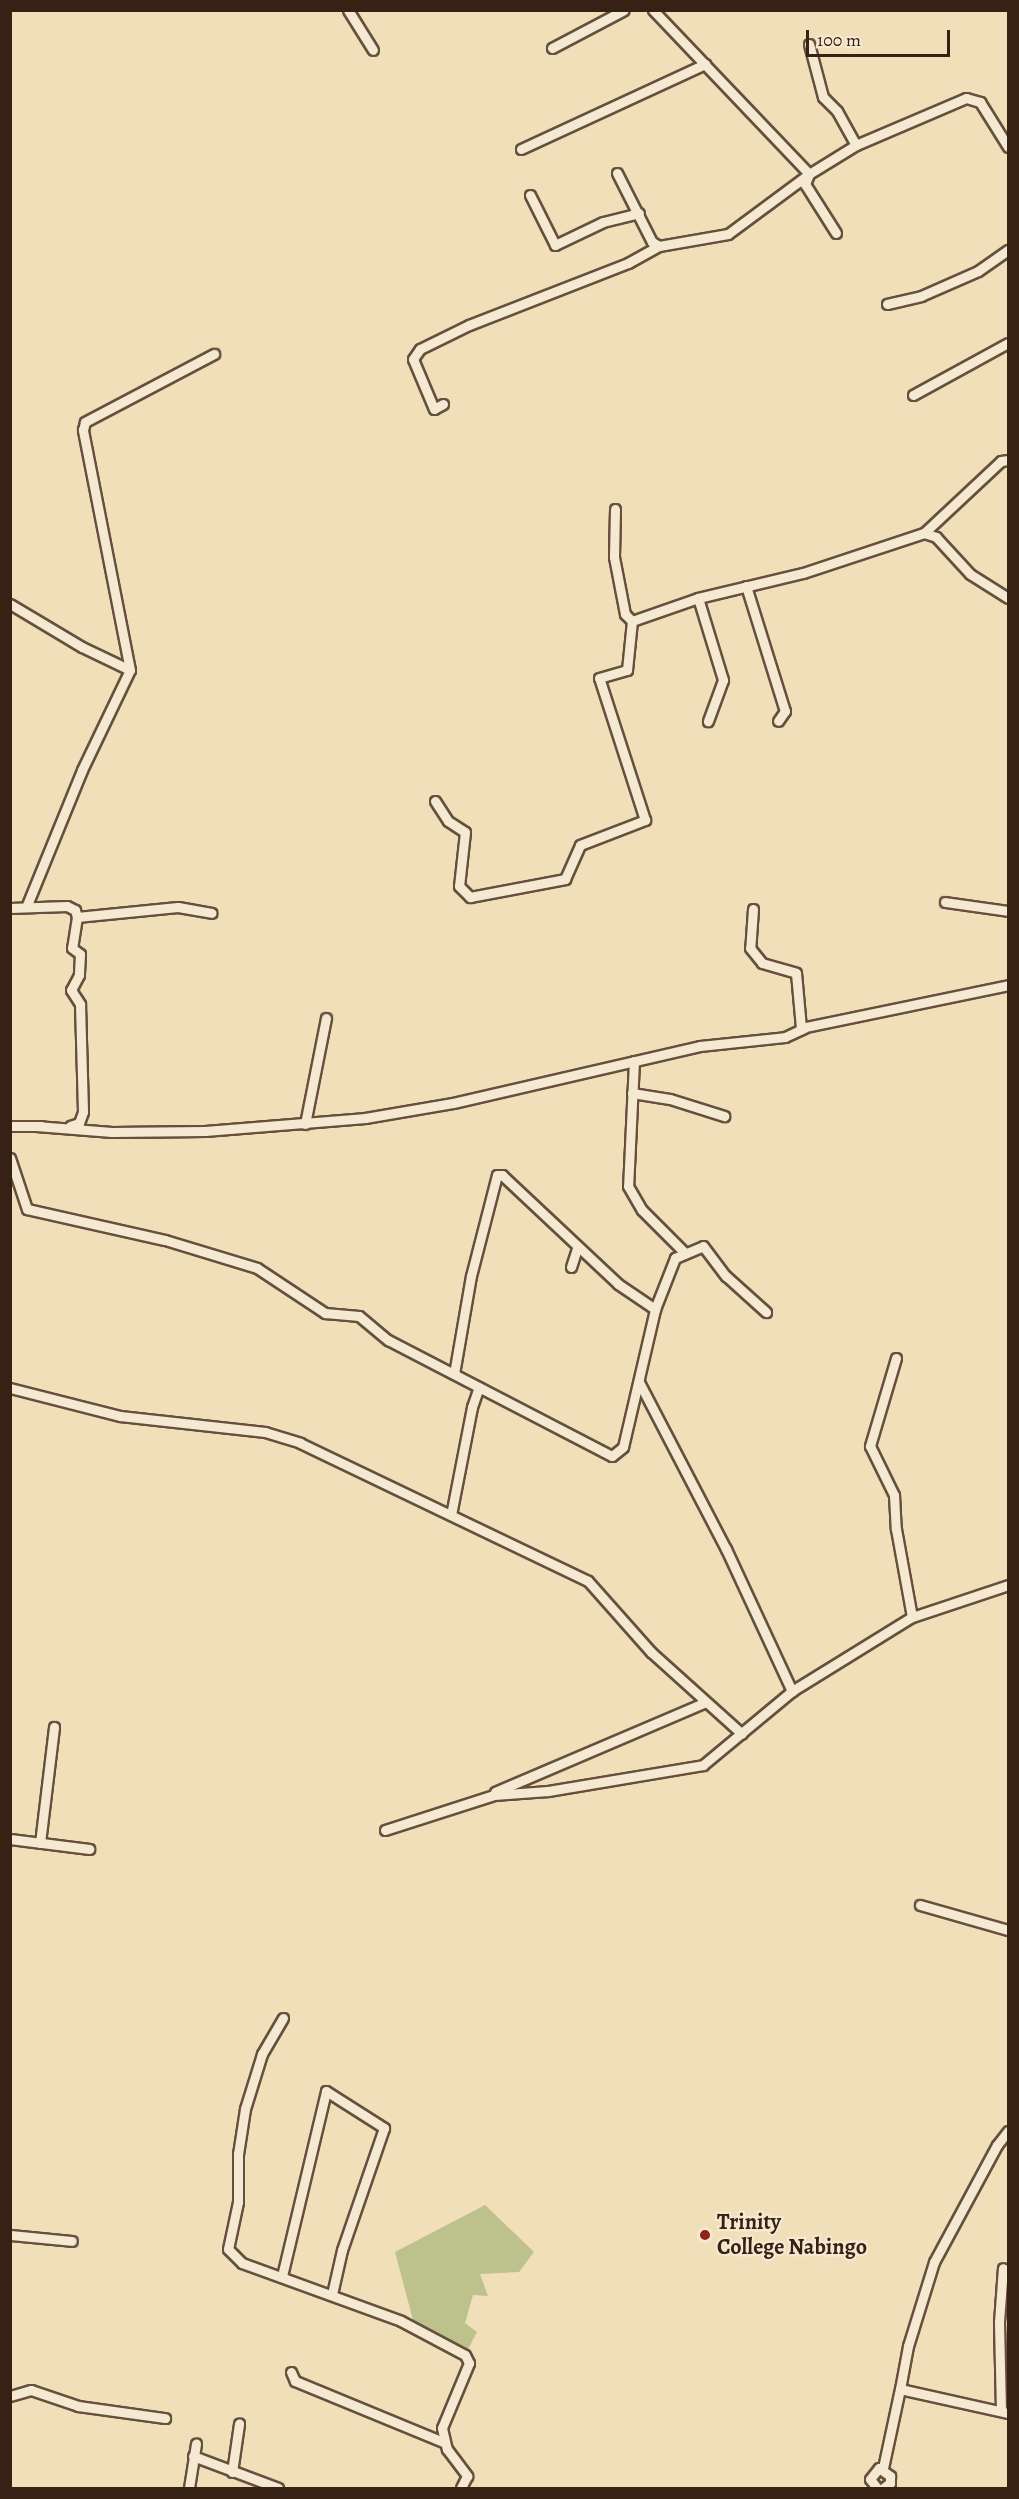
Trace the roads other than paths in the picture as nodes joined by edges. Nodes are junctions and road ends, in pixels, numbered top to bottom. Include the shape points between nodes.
1 (348, 10) edge
2 (624, 10) edge
3 (653, 10) edge
4 (809, 44) dead end
5 (552, 48) dead end
6 (373, 50) dead end
7 (705, 64) junction
8 (856, 145) junction
9 (1008, 147) edge
10 (521, 149) dead end
11 (617, 173) dead end
12 (809, 174) junction
13 (530, 195) dead end
14 (639, 213) junction
15 (836, 233) dead end
16 (659, 246) junction
17 (1008, 250) edge
18 (887, 304) dead end
19 (1008, 343) edge
20 (214, 354) dead end
21 (913, 396) dead end
22 (443, 404) dead end
23 (1008, 460) edge
24 (615, 509) dead end
25 (924, 533) junction
26 (746, 586) junction
27 (698, 598) junction
28 (1008, 598) edge
29 (10, 604) edge
30 (632, 621) junction
31 (130, 670) junction
32 (708, 721) dead end
33 (778, 721) dead end
34 (435, 801) dead end
35 (945, 902) dead end
36 (27, 905) junction
37 (10, 908) edge
38 (753, 909) dead end
39 (1008, 911) edge
40 (212, 913) dead end
41 (77, 917) junction
42 (1008, 985) edge
43 (326, 1018) dead end
44 (804, 1028) junction
45 (634, 1061) junction
46 (632, 1093) junction
47 (724, 1116) dead end
48 (306, 1124) junction
49 (10, 1126) edge
50 (36, 1126) junction
51 (10, 1158) edge
52 (577, 1249) junction
53 (684, 1252) junction
54 (571, 1267) dead end
55 (655, 1309) junction
56 (766, 1312) dead end
57 (896, 1358) dead end
58 (454, 1374) junction
59 (639, 1382) junction
60 (479, 1387) junction
61 (10, 1388) edge
62 (451, 1515) junction
63 (1008, 1585) edge
64 (912, 1617) junction
65 (792, 1691) junction
66 (704, 1703) junction
67 (54, 1727) dead end
68 (742, 1734) junction
69 (476, 1800) junction
70 (385, 1830) dead end
71 (10, 1839) edge
72 (40, 1843) junction
73 (89, 1849) dead end
74 (920, 1905) dead end
75 (1008, 1930) edge
76 (283, 2018) dead end
77 (1008, 2131) edge
78 (10, 2235) edge
79 (72, 2241) dead end
80 (1003, 2268) dead end
81 (282, 2276) junction
82 (332, 2294) junction
83 (291, 2372) dead end
84 (900, 2389) junction
85 (10, 2396) edge
86 (1005, 2412) edge
87 (165, 2418) dead end
88 (239, 2424) dead end
89 (443, 2442) junction
90 (196, 2444) dead end
91 (193, 2456) junction
92 (883, 2468) junction
93 (232, 2472) junction
94 (189, 2488) edge
95 (278, 2488) edge
96 (461, 2488) edge
97 (878, 2488) edge
98 (889, 2488) edge

1 - 6 street
2 - 5 street
3 - 7 street
4 - 8 street via 823,97 837,111
7 - 10 street
7 - 12 street
8 - 9 street via 971,97 980,102
8 - 12 street
11 - 14 street
12 - 15 street via 805,184
12 - 16 street via 728,234
13 - 14 street via 555,245 603,222
14 - 16 street via 652,242
16 - 22 street via 628,263 469,325 420,349 413,359 434,409
17 - 18 street via 978,271 921,296
19 - 21 street
20 - 31 street via 85,422 83,430
23 - 25 street via 1001,461
24 - 30 street via 614,557 625,614
25 - 26 street via 803,573
25 - 28 street via 936,537 978,580
26 - 27 street
26 - 33 street via 785,711
27 - 30 street
27 - 32 street via 723,680
29 - 31 street via 91,652
30 - 34 street via 627,670 599,678 645,820 580,845 565,879 471,897 459,886 465,832 448,821
31 - 36 street via 82,770
35 - 39 street
36 - 37 street
36 - 41 street via 67,906 75,910
38 - 44 street via 750,948 762,963 796,973 797,1021
40 - 41 street via 178,907
41 - 50 street via 72,948 80,954 79,975 71,990 80,1004 83,1112 75,1126
42 - 44 street
43 - 48 street
44 - 45 street via 785,1036 700,1046
45 - 46 street
45 - 48 street via 453,1103
46 - 47 street
46 - 53 street via 628,1186 642,1210
48 - 50 street via 112,1132
49 - 50 street
51 - 58 street via 27,1209 165,1240 257,1268 325,1313 359,1316 388,1340
52 - 54 street
52 - 55 street
52 - 58 street via 502,1175 497,1175 471,1276
53 - 55 street via 669,1267
53 - 56 street via 697,1246 709,1250 726,1276
55 - 59 street
57 - 64 street via 870,1446 894,1495
58 - 60 street
59 - 60 street via 623,1447 612,1456
59 - 65 street via 726,1549
60 - 62 street
61 - 62 street via 120,1416 265,1432 300,1443
62 - 66 street via 588,1581 651,1652
63 - 64 street
64 - 65 street
65 - 68 street
66 - 68 street
66 - 69 street
67 - 72 street
68 - 69 street via 703,1765 681,1771
69 - 70 street
71 - 72 street
72 - 73 street
74 - 75 street
76 - 81 street via 262,2054 245,2109 238,2154 238,2202 228,2248 242,2263
77 - 84 street via 934,2262 908,2346
78 - 79 street
80 - 86 street via 999,2322
81 - 82 street
81 - 82 street via 326,2091 384,2128 342,2250
82 - 89 street via 401,2321 468,2358 442,2428
83 - 89 street via 296,2381
84 - 86 street
84 - 92 street
85 - 87 street via 31,2390 78,2406
88 - 93 street
89 - 96 street via 465,2470 467,2476
90 - 91 street
91 - 93 street
91 - 94 street
92 - 97 street via 870,2476
92 - 98 street via 890,2476
93 - 95 street

